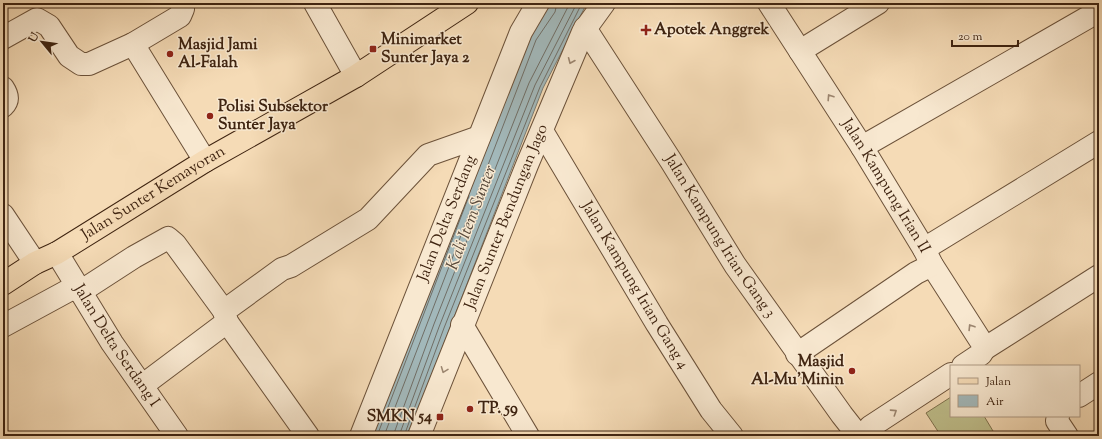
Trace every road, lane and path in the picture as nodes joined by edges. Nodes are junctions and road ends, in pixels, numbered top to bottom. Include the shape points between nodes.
1 (181, 3) edge
2 (315, 3) edge
3 (538, 3) edge
4 (604, 3) edge
5 (769, 3) edge
6 (878, 3) edge
7 (461, 4) edge
8 (1099, 11) edge
9 (585, 28) junction
10 (3, 38) edge
11 (133, 44) junction
12 (800, 51) junction
13 (356, 76) junction
14 (3, 88) edge
15 (3, 106) edge
16 (542, 131) junction
17 (479, 137) junction
18 (1099, 142) edge
19 (862, 146) junction
20 (205, 162) junction
21 (3, 215) edge
22 (57, 253) junction
23 (928, 257) junction
24 (35, 263) junction
25 (1099, 276) edge
26 (3, 284) edge
27 (80, 292) junction
28 (225, 316) junction
29 (3, 326) edge
30 (460, 328) junction
31 (984, 349) junction
32 (797, 354) junction
33 (964, 365) edge
34 (950, 375) edge
35 (1099, 383) edge
36 (143, 385) junction
37 (1080, 395) edge
38 (1058, 417) edge
39 (177, 436) edge
40 (308, 436) edge
41 (361, 436) edge
42 (419, 436) edge
43 (528, 436) edge
44 (732, 436) edge
45 (864, 436) edge
46 (1067, 436) edge

1 - 11 street via 183,12 180,16
2 - 13 street
3 - 17 street, Jalan Delta Serdang via 521,32
4 - 9 street, Jalan Sunter Bendungan Jago
5 - 12 street, Jalan Kampung Irian II
6 - 12 street
7 - 13 main road, Jalan Sunter Kemayoran
8 - 19 street
9 -> 16 street, Jalan Sunter Bendungan Jago
9 - 32 street, Jalan Kampung Irian Gang 3 via 735,265
10 - 11 street via 37,19 49,26 69,56 81,64 89,64
11 - 20 street
19 -> 12 street, Jalan Kampung Irian II
13 - 20 main road, Jalan Sunter Kemayoran
14 - 15 street via 7,100
16 - 30 street, Jalan Sunter Bendungan Jago
16 - 44 street, Jalan Kampung Irian Gang 4 via 656,324 711,410
17 - 28 street via 428,155 368,219 282,269
17 - 41 street, Jalan Delta Serdang
18 - 23 street
19 - 23 street, Jalan Kampung Irian II
20 - 22 main road, Jalan Sunter Kemayoran
21 - 24 street
22 - 24 main road, Jalan Sunter Kemayoran
22 - 27 street, Jalan Delta Serdang I
31 -> 23 street, Jalan Kampung Irian II
23 - 32 street via 916,273
24 - 26 main road, Jalan Sunter Kemayoran
25 - 31 street
27 - 28 street via 168,238 180,250
27 - 29 street via 73,288
27 - 36 street, Jalan Delta Serdang I via 112,343
28 - 36 street
28 - 40 street
30 -> 42 street, Jalan Sunter Bendungan Jago
30 - 43 street
31 - 33 street
32 - 45 street, Jalan Kampung Irian Gang 3 via 853,429
45 -> 34 street via 870,427
35 - 37 street
36 - 39 street, Jalan Delta Serdang I
38 - 46 street via 1057,421

